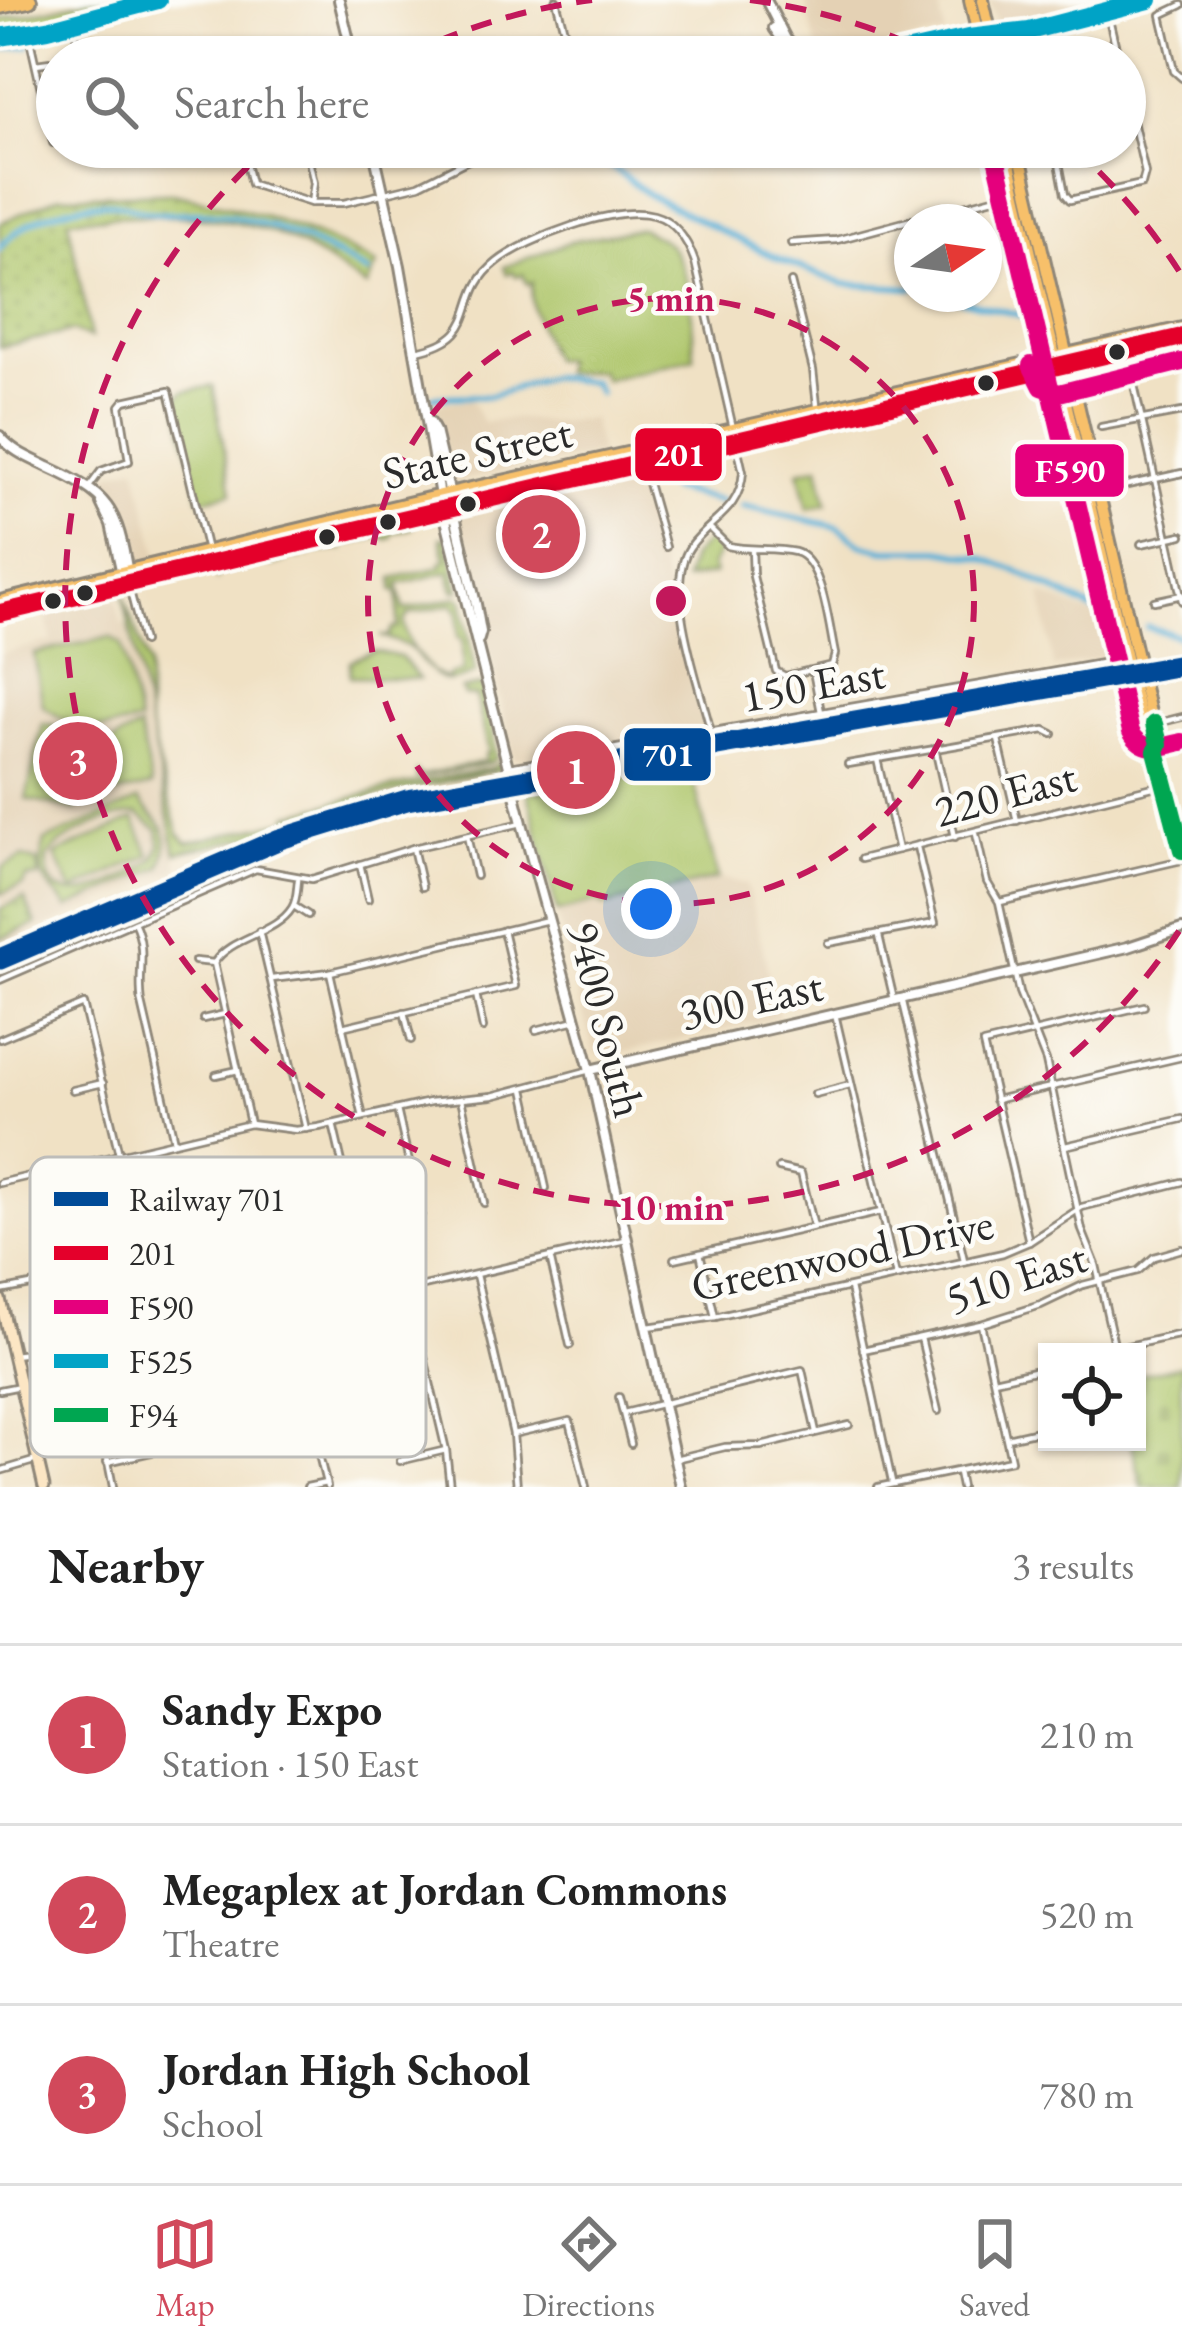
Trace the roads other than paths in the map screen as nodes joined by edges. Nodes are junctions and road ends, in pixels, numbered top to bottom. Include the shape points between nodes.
1 (29, 0) edge
2 (158, 0) edge
3 (339, 0) edge
4 (556, 0) edge
5 (970, 0) edge
6 (983, 0) edge
7 (1149, 0) edge
8 (767, 2) edge
9 (1125, 3) edge
10 (1180, 4) edge
11 (0, 6) edge
12 (1107, 10) junction
13 (72, 22) junction
14 (28, 32) junction
15 (76, 36) edge
16 (347, 36) edge
17 (565, 36) edge
18 (778, 36) edge
19 (984, 36) edge
20 (985, 36) edge
21 (994, 36) edge
22 (1114, 36) edge
23 (0, 37) edge
24 (36, 64) edge
25 (1180, 78) edge
26 (247, 168) edge
27 (311, 168) edge
28 (378, 168) edge
29 (455, 168) edge
30 (1011, 168) edge
31 (1022, 168) edge
32 (1060, 168) edge
33 (1142, 168) edge
34 (1016, 192) junction
35 (384, 194) junction
36 (311, 203) junction
37 (791, 242) dead end
38 (791, 282) dead end
39 (1182, 328) edge
40 (1182, 337) edge
41 (415, 351) junction
42 (1127, 353) junction
43 (1061, 362) junction
44 (818, 411) junction
45 (1182, 412) edge
46 (1142, 421) junction
47 (1101, 427) dead end
48 (737, 435) junction
49 (0, 436) edge
50 (1182, 473) edge
51 (646, 476) dead end
52 (1156, 479) junction
53 (88, 487) junction
54 (1099, 491) junction
55 (445, 495) junction
56 (448, 508) junction
57 (1093, 518) junction
58 (710, 528) junction
59 (1182, 535) edge
60 (1168, 538) junction
61 (1141, 544) dead end
62 (666, 547) dead end
63 (752, 549) junction
64 (207, 553) junction
65 (1115, 565) junction
66 (126, 576) junction
67 (1182, 597) edge
68 (0, 601) edge
69 (1154, 601) dead end
70 (0, 613) edge
71 (1131, 630) junction
72 (143, 642) dead end
73 (1126, 658) junction
74 (813, 671) junction
75 (820, 712) junction
76 (1182, 717) edge
77 (1154, 724) junction
78 (711, 732) junction
79 (1053, 734) dead end
80 (998, 739) junction
81 (935, 748) junction
82 (1156, 751) junction
83 (878, 759) junction
84 (848, 764) dead end
85 (509, 767) junction
86 (1165, 784) junction
87 (1018, 822) junction
88 (522, 823) junction
89 (976, 833) junction
90 (467, 836) junction
91 (956, 837) junction
92 (916, 847) junction
93 (413, 848) junction
94 (898, 850) junction
95 (1182, 850) edge
96 (861, 859) dead end
97 (1182, 860) edge
98 (360, 864) junction
99 (476, 877) dead end
100 (298, 878) junction
101 (422, 887) dead end
102 (368, 899) dead end
103 (999, 902) junction
104 (294, 906) junction
105 (308, 915) dead end
106 (548, 920) junction
107 (134, 922) junction
108 (1182, 929) edge
109 (503, 930) junction
110 (259, 931) junction
111 (879, 936) junction
112 (828, 944) dead end
113 (196, 961) dead end
114 (214, 963) junction
115 (330, 972) junction
116 (1015, 972) junction
117 (0, 980) edge
118 (272, 980) junction
119 (476, 995) junction
120 (898, 999) junction
121 (1144, 1006) dead end
122 (404, 1012) junction
123 (225, 1014) junction
124 (835, 1014) junction
125 (203, 1019) dead end
126 (576, 1020) junction
127 (343, 1027) junction
128 (483, 1028) dead end
129 (536, 1030) dead end
130 (1035, 1031) junction
131 (0, 1039) edge
132 (412, 1040) dead end
133 (1182, 1057) edge
134 (238, 1070) junction
135 (590, 1070) junction
136 (216, 1075) dead end
137 (103, 1083) junction
138 (852, 1085) junction
139 (1051, 1088) junction
140 (524, 1089) junction
141 (74, 1090) dead end
142 (815, 1094) dead end
143 (460, 1100) junction
144 (994, 1100) junction
145 (397, 1109) junction
146 (363, 1117) junction
147 (1182, 1119) edge
148 (250, 1124) junction
149 (333, 1124) junction
150 (306, 1129) junction
151 (174, 1141) junction
152 (1063, 1146) junction
153 (119, 1154) junction
154 (107, 1157) edge
155 (340, 1157) edge
156 (408, 1157) edge
157 (779, 1168) dead end
158 (30, 1176) edge
159 (1182, 1182) edge
160 (0, 1183) edge
161 (546, 1188) dead end
162 (484, 1203) dead end
163 (1078, 1209) junction
164 (881, 1212) junction
165 (814, 1227) junction
166 (626, 1240) junction
167 (1029, 1242) junction
168 (1182, 1249) edge
169 (700, 1253) junction
170 (550, 1258) junction
171 (674, 1259) dead end
172 (964, 1260) junction
173 (476, 1275) junction
174 (896, 1276) junction
175 (1100, 1281) junction
176 (30, 1286) edge
177 (426, 1286) edge
178 (850, 1288) junction
179 (0, 1295) edge
180 (715, 1318) junction
181 (3, 1324) edge
182 (981, 1324) junction
183 (646, 1328) junction
184 (1182, 1334) edge
185 (921, 1337) junction
186 (1114, 1343) edge
187 (1142, 1343) edge
188 (570, 1345) dead end
189 (863, 1351) junction
190 (30, 1353) edge
191 (13, 1355) junction
192 (426, 1366) edge
193 (1038, 1370) edge
194 (994, 1380) junction
195 (20, 1386) junction
196 (0, 1390) edge
197 (620, 1397) dead end
198 (662, 1402) junction
199 (938, 1411) dead end
200 (624, 1413) junction
201 (849, 1425) dead end
202 (30, 1430) edge
203 (1038, 1431) edge
204 (815, 1432) junction
205 (513, 1434) junction
206 (1007, 1438) junction
207 (631, 1444) dead end
208 (446, 1450) junction
209 (426, 1455) edge
210 (36, 1457) edge
211 (106, 1457) edge
212 (129, 1457) edge
213 (417, 1457) edge
214 (675, 1459) junction
215 (37, 1460) junction
216 (400, 1461) dead end
217 (107, 1462) junction
218 (0, 1472) edge
219 (958, 1472) junction
220 (892, 1484) edge
221 (326, 1485) edge
222 (44, 1487) edge
223 (113, 1487) edge
224 (307, 1487) edge
225 (450, 1487) edge
226 (517, 1487) edge
227 (586, 1487) edge
228 (681, 1487) edge
229 (878, 1487) edge
230 (961, 1487) edge

1 - 11 highway
2 - 13 street
3 - 16 street
4 - 17 street
5 - 19 main road
6 - 20 main road
7 - 9 street
8 - 18 street
9 - 12 street
10 - 25 street via 1161,15
12 - 21 street
12 - 22 street
13 - 14 street
13 - 15 street
14 - 23 street
14 - 24 street
26 - 36 street via 250,184
27 - 36 street
28 - 35 street, 9400 South
29 - 35 street
30 - 34 main road
31 - 43 main road
32 - 33 street via 1070,200 1144,182
34 - 37 street via 837,240
34 - 43 main road
35 - 36 street
35 - 41 street, 9400 South
38 - 44 street
39 - 43 main road, State Street
40 - 42 main road, State Street
41 - 48 street via 456,335 483,276 519,247 596,221 651,214 680,232 692,253
41 - 55 street, 9400 South
42 - 43 main road, State Street
42 - 46 street
43 - 44 main road, State Street
43 - 48 main road, State Street
43 - 54 main road
43 - 57 main road
44 - 48 main road, State Street
45 - 46 street
46 - 47 street
46 - 52 street
48 - 55 main road, State Street
48 - 56 main road, State Street
48 - 58 street via 740,489
49 - 53 street
50 - 52 street
51 - 62 street
52 - 54 street
52 - 60 street
53 - 64 street via 101,471 129,461 124,401 169,391
53 - 66 street via 114,516
54 - 65 main road
55 - 56 street, 9400 South
55 - 64 main road, State Street
56 - 66 main road, State Street
56 - 85 street, 9400 South
57 - 65 main road
57 - 73 main road
58 - 63 street via 728,546
58 - 78 street via 689,548 678,584
59 - 60 street
60 - 61 street
60 - 67 street
63 - 74 street via 773,666 782,675
63 - 74 street via 796,553 812,563 834,662
64 - 66 main road, State Street
65 - 71 main road
66 - 68 main road, State Street
66 - 70 main road, State Street
66 - 72 street
67 - 69 street
71 - 73 main road
71 - 77 main road
73 - 75 street, 150 East
73 - 82 main road
74 - 75 street
75 - 78 street, 150 East
76 - 77 street
77 - 82 main road
78 - 85 street, 150 East
79 - 80 street
80 - 81 street
80 - 87 street
81 - 83 street
81 - 91 street
82 - 86 main road
83 - 84 street
83 - 94 street
85 - 88 street, 9400 South
86 - 87 street, 220 East
86 - 95 main road
87 - 89 street, 220 East
88 - 90 street
88 - 106 street, 9400 South
89 - 91 street, 220 East
89 - 103 street
90 - 93 street
90 - 99 street
91 - 92 street, 220 East
92 - 94 street, 220 East
92 - 111 street via 935,923
93 - 98 street
93 - 101 street
94 - 96 street, 220 East
97 - 103 street
98 - 100 street
98 - 102 street
100 - 104 street
100 - 107 street via 256,869
103 - 116 street
104 - 105 street
104 - 110 street
106 - 109 street
106 - 126 street, 9400 South
107 - 117 street
107 - 151 street via 144,958 142,1003
108 - 116 street, 300 East
109 - 115 street
109 - 119 street via 517,986
110 - 114 street
110 - 118 street
111 - 112 street
111 - 120 street
113 - 114 street
114 - 123 street
115 - 118 street
115 - 127 street
116 - 120 street, 300 East
116 - 130 street
118 - 150 street
119 - 122 street
119 - 128 street
120 - 124 street, 300 East
120 - 172 street
121 - 130 street
122 - 127 street
122 - 132 street
123 - 125 street
123 - 134 street
124 - 135 street, 300 East
124 - 138 street
126 - 129 street
126 - 135 street, 9400 South
127 - 146 street
130 - 139 street
130 - 144 street via 983,1044
131 - 137 street via 83,1004
133 - 139 street
134 - 136 street
134 - 148 street
135 - 140 street, 300 East
135 - 166 street, 9400 South
137 - 141 street
137 - 153 street
138 - 142 street
138 - 164 street
139 - 144 street
139 - 152 street
140 - 143 street, 300 East
140 - 161 street
143 - 145 street, 300 East
143 - 162 street
144 - 167 street
145 - 146 street, 300 East
145 - 156 street
146 - 149 street, 300 East
147 - 152 street
148 - 150 street, 300 East
148 - 151 street, 300 East
149 - 150 street, 300 East
149 - 155 street
151 - 153 street, 300 East
152 - 163 street
153 - 154 street, 300 East
157 - 165 street via 801,1173
158 - 160 street, 300 East
159 - 163 street, Greenwood Drive
163 - 167 street, Greenwood Drive
163 - 175 street
164 - 165 street
164 - 174 street
165 - 169 street
166 - 170 street
166 - 183 street, 9400 South
167 - 172 street, Greenwood Drive
168 - 175 street, 510 East
169 - 171 street
169 - 180 street
170 - 173 street
170 - 188 street
172 - 174 street, Greenwood Drive
173 - 177 street
173 - 205 street
174 - 178 street, Greenwood Drive
175 - 182 street, 510 East
175 - 186 street
176 - 179 street
178 - 180 street, Greenwood Drive
178 - 189 street
179 - 181 main road
180 - 183 street, Greenwood Drive
181 - 191 main road
182 - 185 street, 510 East
182 - 194 street
183 - 198 street, 9400 South
184 - 187 street
185 - 189 street, 510 East
185 - 199 street
189 - 220 street
190 - 191 street
191 - 195 main road
192 - 208 street
193 - 194 street
194 - 206 street
195 - 196 street
195 - 202 main road
197 - 200 street
198 - 200 street
198 - 204 street via 802,1370
198 - 214 street, 9400 South
200 - 207 street
201 - 204 street
203 - 206 street
204 - 214 street
205 - 226 street
205 - 227 street via 570,1420
206 - 219 street via 1011,1460
208 - 209 street
208 - 225 street
210 - 215 main road
211 - 217 street
212 - 217 street
213 - 216 street
214 - 228 street, 9400 South
215 - 218 street
215 - 222 main road
217 - 223 street
219 - 220 street
219 - 230 street
220 - 229 street
221 - 224 street

